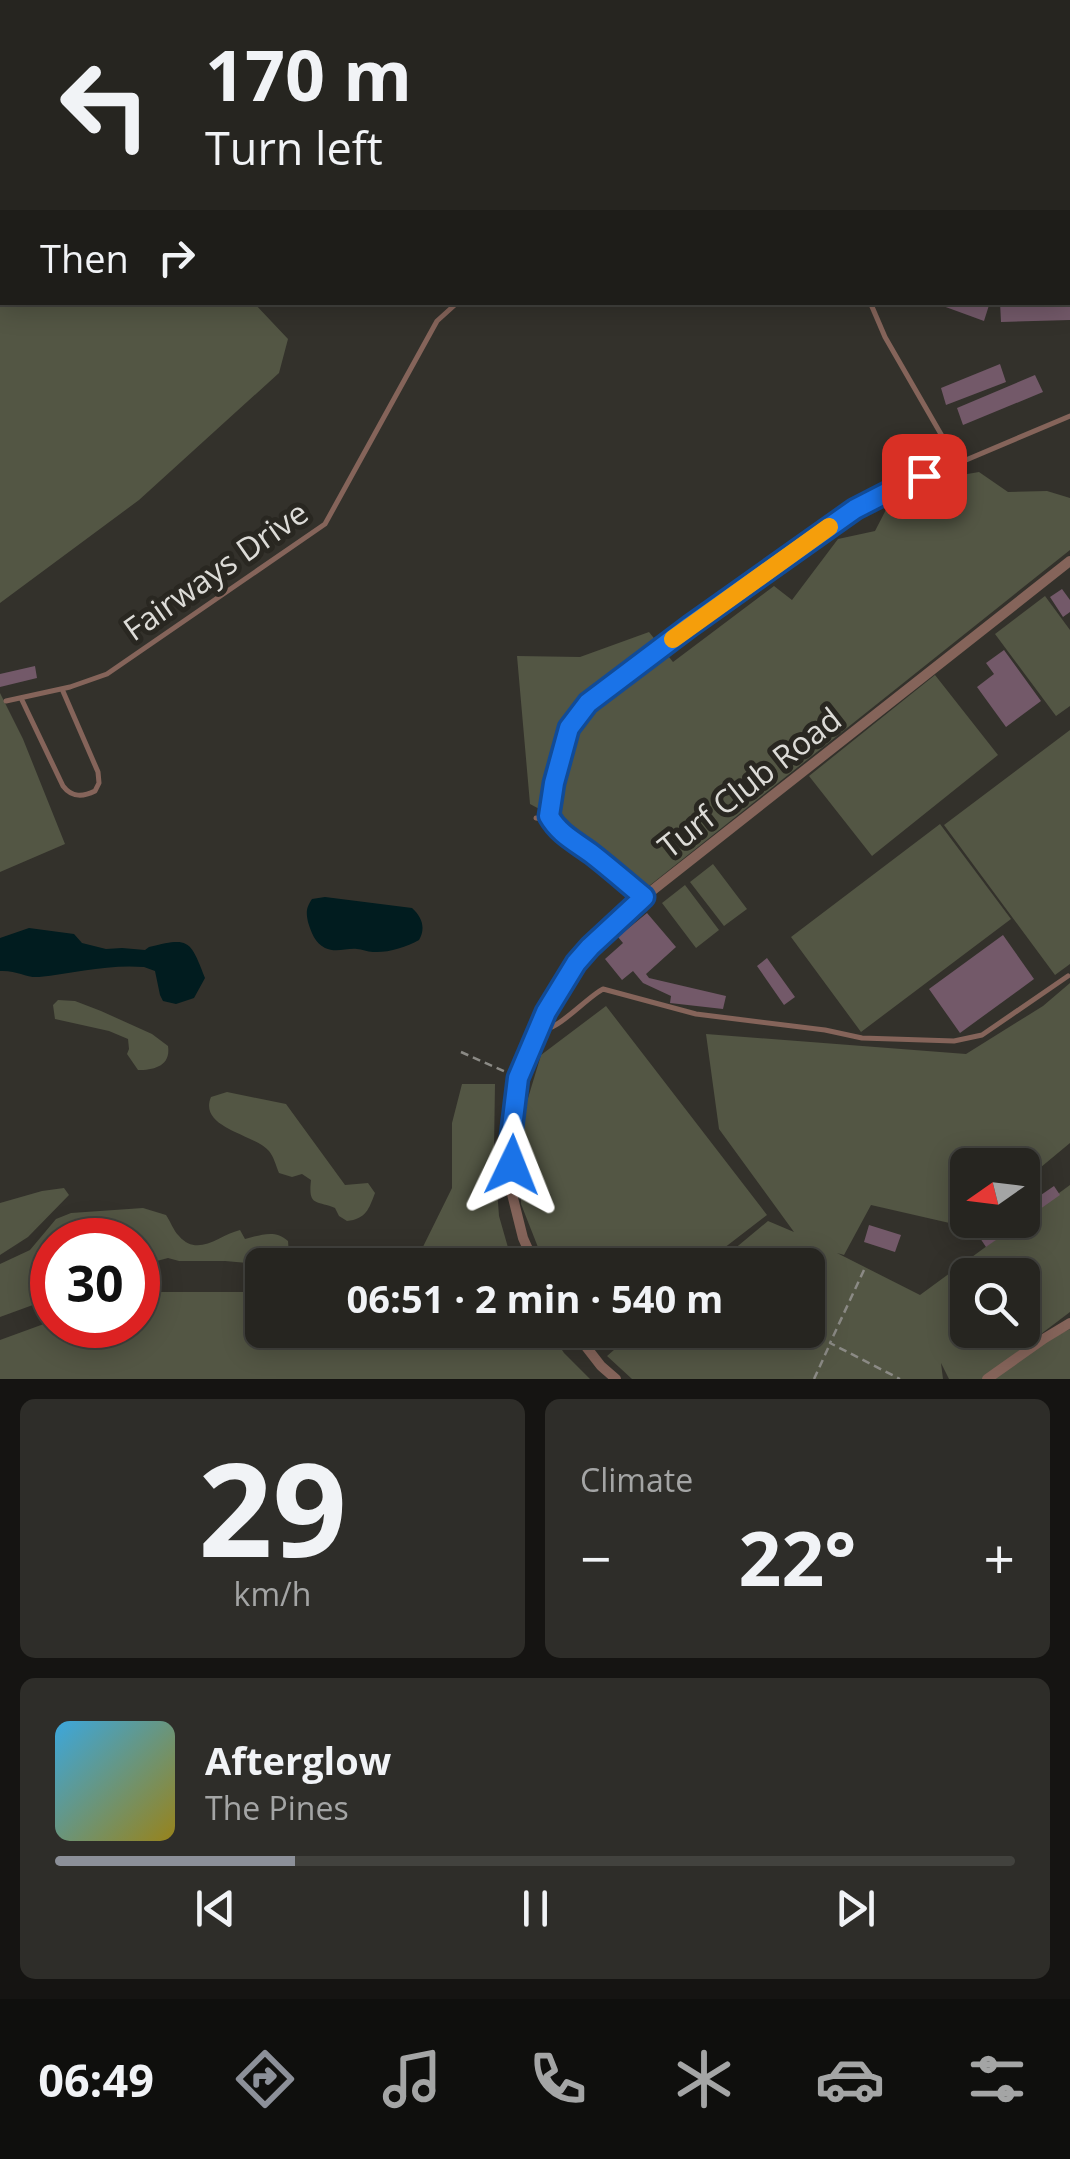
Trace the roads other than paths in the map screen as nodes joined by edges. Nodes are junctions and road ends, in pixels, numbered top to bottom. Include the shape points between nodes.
1 (455, 305) edge
2 (871, 305) edge
3 (1070, 416) edge
4 (957, 462) junction
5 (1070, 561) edge
6 (62, 689) junction
7 (21, 698) junction
8 (6, 701) dead end
9 (536, 818) dead end
10 (550, 820) junction
11 (644, 897) junction
12 (1068, 976) edge
13 (540, 1026) junction
14 (527, 1248) edge
15 (1070, 1322) edge
16 (587, 1348) edge
17 (616, 1379) edge
18 (987, 1379) edge

1 - 6 lane, Fairways Drive via 437,321 325,524 107,674
2 - 4 lane
3 - 4 lane
4 - 10 lane via 855,509 588,703 569,728
5 - 11 street, Turf Club Road
6 - 7 lane, Fairways Drive
6 - 7 lane via 97,766 100,783 89,794 63,786
7 - 8 lane, Fairways Drive
9 - 10 lane
10 - 11 lane
11 - 13 street, Turf Club Road via 576,963
12 - 13 lane via 982,1035 954,1042 862,1038 696,1014 603,989 554,1027
13 - 14 street, Turf Club Road via 518,1078 511,1136 512,1194
15 - 18 street
16 - 17 street

